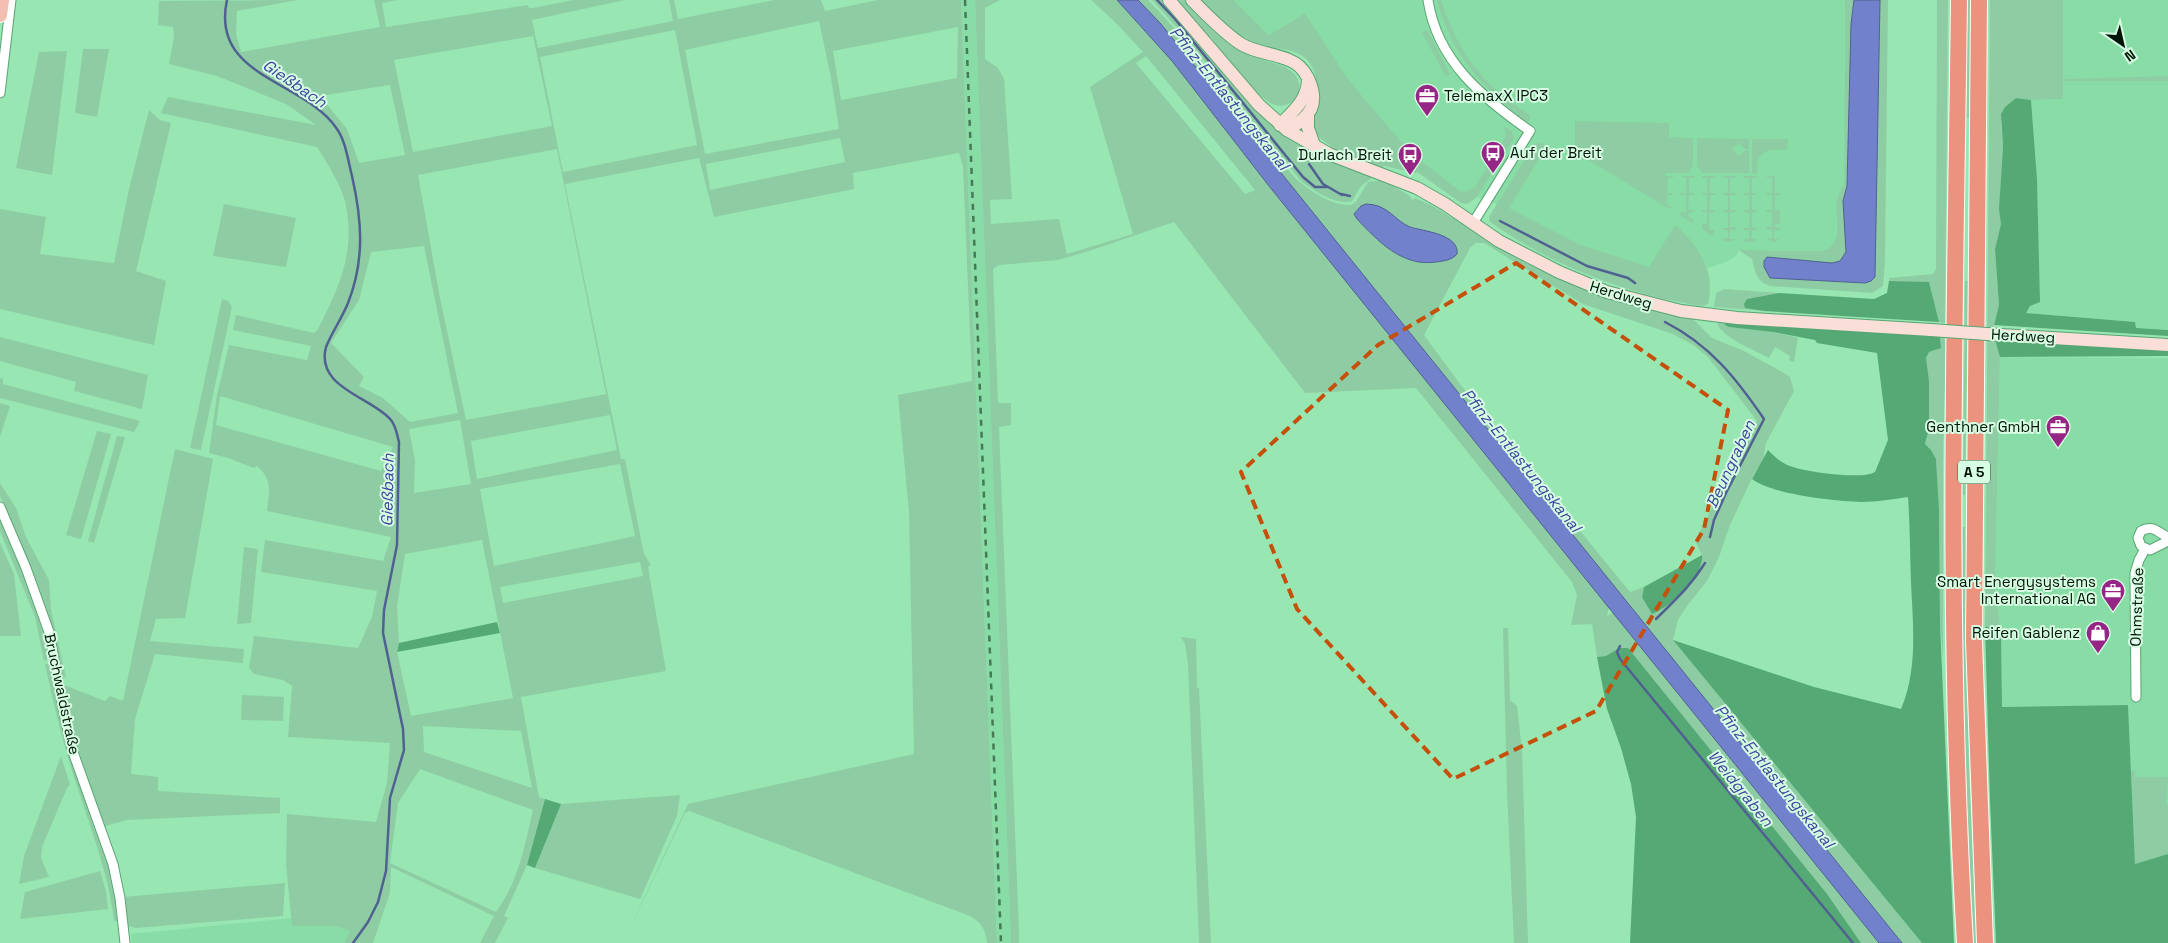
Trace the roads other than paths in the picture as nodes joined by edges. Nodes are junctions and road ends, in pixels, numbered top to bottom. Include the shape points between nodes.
1 (2, 0) edge
2 (11, 0) edge
3 (1169, 0) edge
4 (1192, 0) edge
5 (1428, 0) edge
6 (1959, 0) edge
7 (1979, 0) edge
8 (0, 15) edge
9 (1308, 79) junction
10 (0, 93) edge
11 (1308, 115) junction
12 (1284, 128) junction
13 (1315, 148) junction
14 (1473, 224) junction
15 (2168, 345) edge
16 (0, 507) edge
17 (2168, 537) edge
18 (2168, 541) edge
19 (2145, 549) junction
20 (2136, 697) dead end
21 (125, 943) edge
22 (1965, 943) edge
23 (1985, 943) edge

1 - 8 main road
2 - 10 street
3 - 12 main road, Herdweg via 1259,105
4 - 9 main road via 1240,43 1290,60
5 - 14 street via 1441,42 1464,77 1489,101 1530,131
6 - 22 highway, A 5 via 1954,621
7 - 23 highway, A 5 via 1974,641
9 - 11 main road via 1314,97
9 - 12 main road via 1308,90
11 - 12 main road via 1302,122
11 - 13 main road via 1308,128
12 - 13 main road, Herdweg
13 - 14 main road, Herdweg via 1417,188
14 - 15 main road, Herdweg, bridge via 1516,252 1559,272 1607,292 1658,306 1737,318
16 - 21 street, Bruchwaldstraße via 49,632 74,752 113,864
17 - 19 street, Ohmstraße via 2148,528 2139,534 2139,543
18 - 19 street, Ohmstraße via 2156,549
19 - 20 street, Ohmstraße via 2135,573

